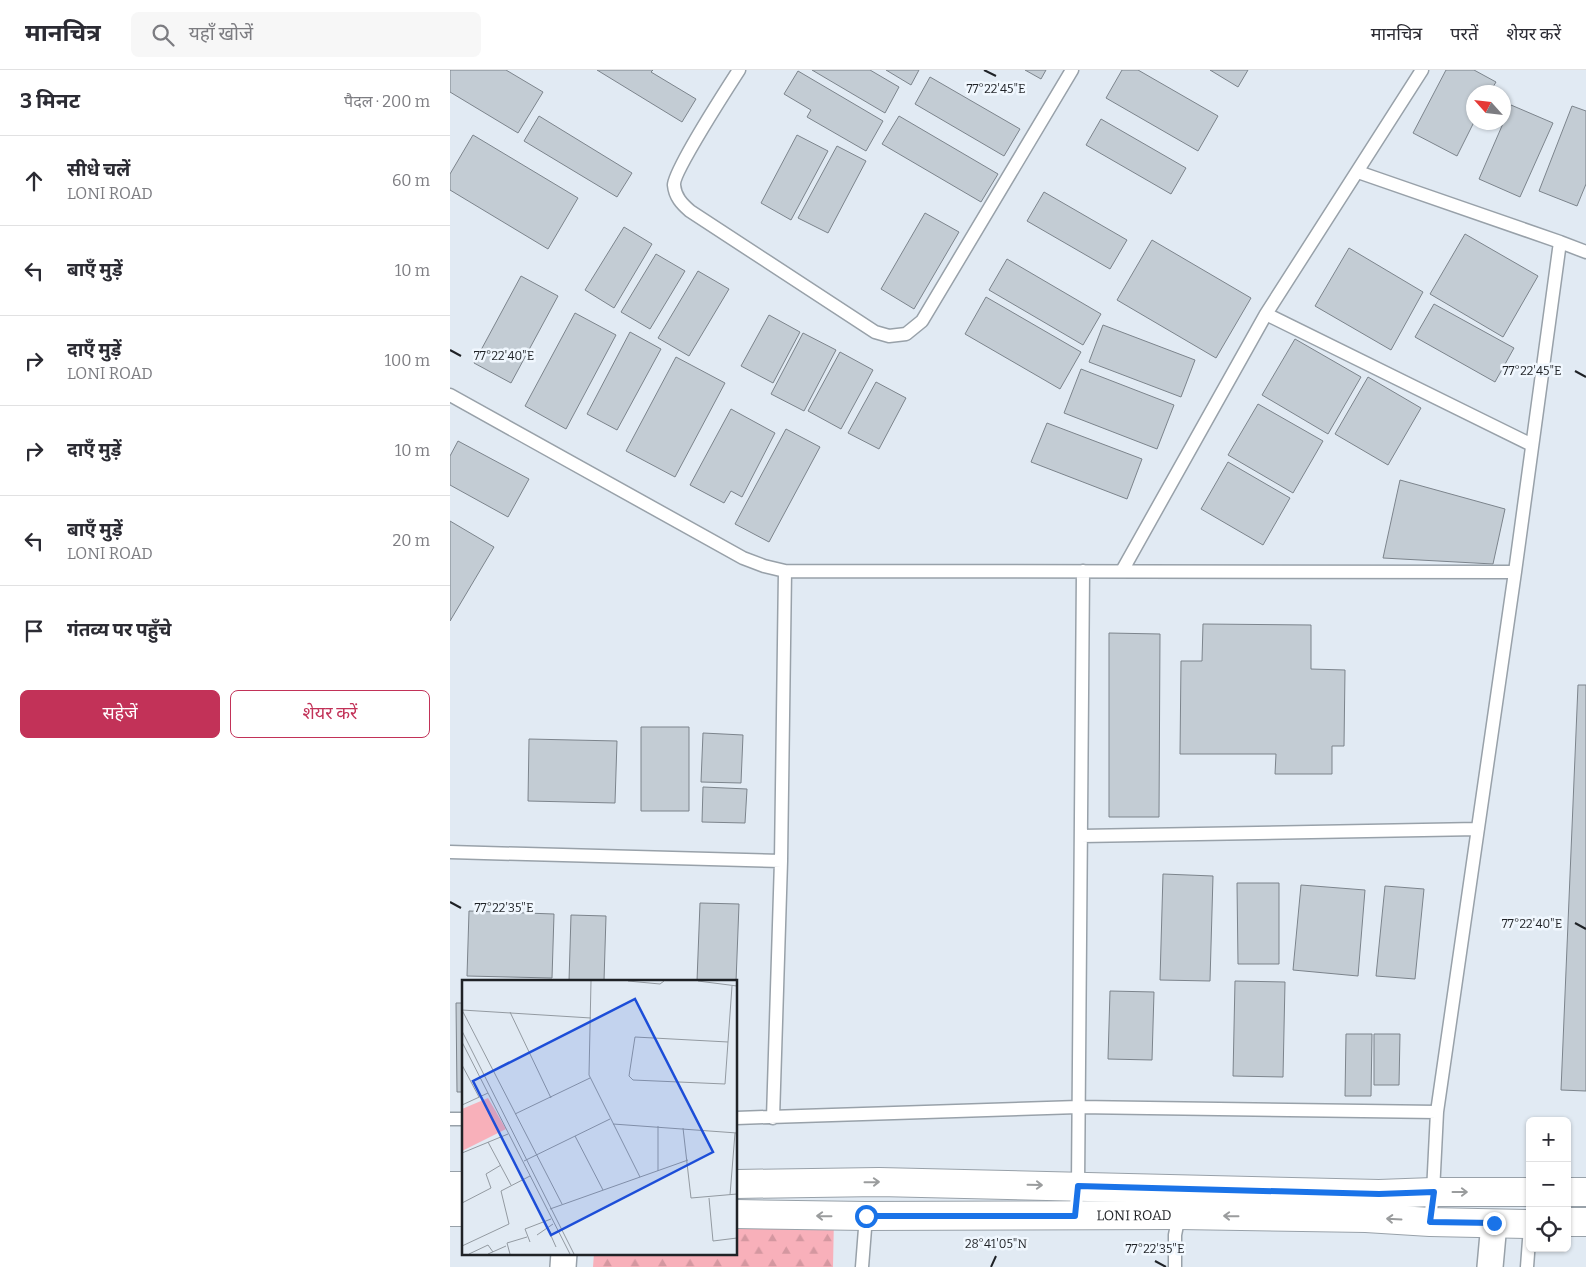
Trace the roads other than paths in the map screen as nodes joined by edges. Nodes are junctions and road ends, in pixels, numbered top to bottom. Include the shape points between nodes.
1 (739, 70) edge
2 (1072, 70) edge
3 (1422, 70) edge
4 (1358, 172) junction
5 (1560, 242) junction
6 (1586, 252) edge
7 (1266, 314) junction
8 (450, 395) edge
9 (1532, 446) junction
10 (784, 570) junction
11 (1083, 571) junction
12 (1122, 571) junction
13 (1515, 572) junction
14 (1478, 829) junction
15 (1081, 836) junction
16 (450, 852) edge
17 (781, 861) junction
18 (1078, 1107) junction
19 (1437, 1112) junction
20 (738, 1118) edge
21 (773, 1118) junction
22 (738, 1184) edge
23 (1078, 1186) junction
24 (1434, 1192) junction
25 (1526, 1192) edge
26 (1571, 1192) edge
27 (1586, 1192) edge
28 (738, 1214) edge
29 (1179, 1215) junction
30 (866, 1216) junction
31 (1075, 1216) junction
32 (1430, 1222) junction
33 (1571, 1222) edge
34 (1586, 1222) edge
35 (1494, 1223) junction
36 (1526, 1226) edge
37 (1528, 1252) edge
38 (564, 1254) edge
39 (563, 1267) edge
40 (862, 1267) edge
41 (1175, 1267) edge
42 (1490, 1267) edge
43 (1527, 1267) edge

1 - 2 lane via 682,165 674,184 679,201 875,332 889,336 906,334 922,321
3 - 4 lane
4 - 5 lane
4 - 7 lane
5 - 6 lane
5 - 9 lane
7 - 9 lane
7 - 12 lane
8 - 10 lane via 743,558
9 - 13 lane
10 - 11 lane
10 - 17 lane
11 - 12 lane
11 - 15 lane
12 - 13 lane
13 - 14 lane
14 - 15 lane
14 - 19 lane
15 - 18 lane
16 - 17 lane
17 - 21 lane
18 - 19 lane
18 - 21 lane
18 - 23 lane
19 - 24 lane
20 - 21 lane
22 -> 23 street, LONI ROAD via 879,1182
23 - 24 street, LONI ROAD via 1379,1194
23 - 31 lane
24 -> 25 street, LONI ROAD
24 - 32 lane
26 - 27 street
30 -> 28 street, LONI ROAD
29 - 31 street, LONI ROAD
32 -> 29 street, LONI ROAD
29 - 41 lane
30 - 31 street, LONI ROAD
30 - 40 lane
32 - 35 street, LONI ROAD
33 - 34 street
35 - 36 street, LONI ROAD
35 - 42 street
37 - 43 lane
38 - 39 street

